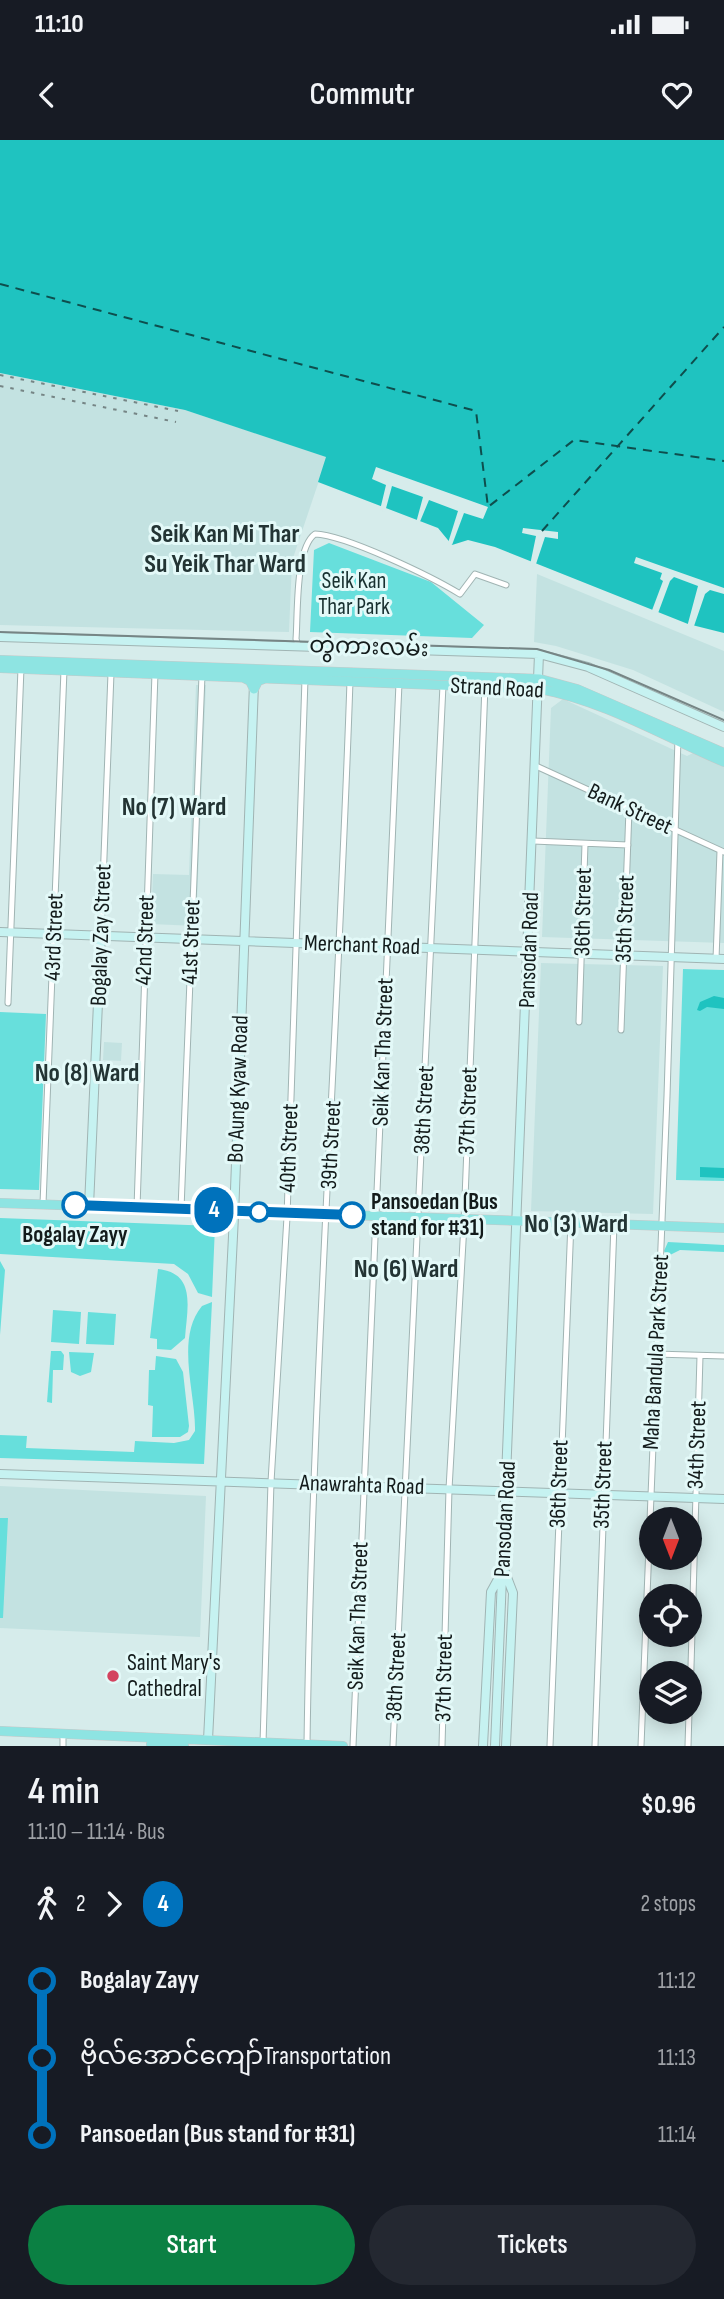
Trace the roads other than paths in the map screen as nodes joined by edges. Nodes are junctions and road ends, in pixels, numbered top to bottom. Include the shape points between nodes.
1 (506, 585) dead end
2 (0, 637) edge
3 (299, 645) junction
4 (539, 654) junction
5 (0, 660) edge
6 (111, 667) junction
7 (0, 668) edge
8 (16, 668) junction
9 (64, 670) junction
10 (255, 672) junction
11 (155, 673) junction
12 (202, 675) junction
13 (240, 676) junction
14 (351, 676) junction
15 (270, 678) junction
16 (399, 678) junction
17 (305, 679) junction
18 (540, 684) junction
19 (443, 685) junction
20 (485, 686) junction
21 (254, 689) junction
22 (724, 727) edge
23 (678, 738) junction
24 (724, 753) edge
25 (724, 762) edge
26 (536, 766) junction
27 (629, 809) junction
28 (674, 830) junction
29 (533, 841) junction
30 (584, 844) junction
31 (628, 845) junction
32 (722, 852) edge
33 (0, 932) edge
34 (10, 932) junction
35 (54, 934) junction
36 (101, 936) junction
37 (145, 937) junction
38 (191, 939) junction
39 (244, 940) junction
40 (296, 943) junction
41 (341, 944) junction
42 (387, 946) junction
43 (431, 948) junction
44 (473, 950) junction
45 (529, 952) junction
46 (581, 954) junction
47 (624, 956) junction
48 (672, 957) junction
49 (720, 959) edge
50 (8, 1003) dead end
51 (579, 1022) dead end
52 (621, 1030) dead end
53 (0, 1203) edge
54 (43, 1204) junction
55 (89, 1206) junction
56 (136, 1208) junction
57 (181, 1209) junction
58 (234, 1210) junction
59 (287, 1215) junction
60 (327, 1217) junction
61 (376, 1219) junction
62 (519, 1220) junction
63 (419, 1221) junction
64 (464, 1222) junction
65 (570, 1225) junction
66 (614, 1226) junction
67 (662, 1226) junction
68 (724, 1228) edge
69 (655, 1354) junction
70 (699, 1356) junction
71 (724, 1356) edge
72 (0, 1474) edge
73 (221, 1480) junction
74 (271, 1482) junction
75 (314, 1484) junction
76 (364, 1486) junction
77 (405, 1487) junction
78 (449, 1489) junction
79 (507, 1490) junction
80 (559, 1493) junction
81 (603, 1494) junction
82 (650, 1496) junction
83 (695, 1498) junction
84 (724, 1499) edge
85 (504, 1570) junction
86 (691, 1661) edge
87 (485, 1710) junction
88 (507, 1712) junction
89 (689, 1724) edge
90 (0, 1731) edge
91 (0, 1736) edge
92 (63, 1740) edge
93 (203, 1742) edge
94 (263, 1742) junction
95 (155, 1743) edge
96 (307, 1745) edge
97 (184, 1746) edge
98 (342, 1746) edge
99 (353, 1746) edge
100 (393, 1746) edge
101 (442, 1746) edge
102 (483, 1746) edge
103 (495, 1746) edge
104 (506, 1746) edge
105 (550, 1746) edge
106 (595, 1746) edge
107 (641, 1746) edge
108 (688, 1746) edge

1 - 3 street via 475,574 460,594 431,576 315,534 305,545 302,561
2 - 3 main road, တွဲကားလမ်း
3 - 4 main road, တွဲကားလမ်း
4 - 18 main road, Pansodan Road
4 - 22 main road, တွဲကားလမ်း via 588,667
5 - 6 main road, Strand Road
6 - 9 main road, Strand Road
6 - 10 main road, Strand Road
6 - 11 main road, Strand Road
6 - 36 street, Bogalay Zay Street
7 - 8 main road, Strand Road
8 - 9 main road, Strand Road
8 - 34 street
9 - 35 street, 43rd Street
10 - 13 main road, Strand Road
10 - 14 main road, Strand Road
10 - 15 main road, Strand Road
10 - 21 main road, Bo Aung Kyaw Road
11 - 12 main road, Strand Road
11 - 37 street, 42nd Street
12 - 13 main road, Strand Road
12 - 38 street, 41st Street
13 - 21 main road
14 - 16 main road, Strand Road
14 - 17 main road, Strand Road
14 - 41 street, 39th Street
15 - 17 main road, Strand Road
15 - 21 main road via 258,681
16 - 18 main road, Strand Road
16 - 19 main road, Strand Road
16 - 42 street, Seik Kan Tha Street
17 - 40 street, 40th Street
18 - 20 main road, Strand Road
18 - 23 main road, Strand Road via 618,709
18 - 26 main road, Pansodan Road
19 - 20 main road, Strand Road
19 - 43 street, 38th Street
20 - 44 street, 37th Street
21 - 39 main road, Bo Aung Kyaw Road
23 - 24 main road, Strand Road
23 - 25 main road, Strand Road
23 - 28 street, Maha Bandula Park Street
26 - 27 street, Bank Street
26 - 29 main road, Pansodan Road
27 - 28 street, Bank Street
27 - 31 street, 35th Street
28 - 32 street, Bank Street
28 - 48 street, Maha Bandula Park Street
29 - 30 street
29 - 45 main road, Pansodan Road
30 - 31 street
30 - 46 street, 36th Street
31 - 47 street, 35th Street
32 - 49 street
33 - 34 main road, Merchant Road
34 - 35 main road, Merchant Road
34 - 50 street
35 - 36 main road, Merchant Road
35 - 54 street, 43rd Street
36 - 37 main road, Merchant Road
36 - 55 main road, Bogalay Zay Street
37 - 38 main road, Merchant Road
37 - 56 street, 42nd Street
38 - 39 main road, Merchant Road
38 - 57 street, 41st Street
39 - 40 main road, Merchant Road
39 - 58 main road, Bo Aung Kyaw Road
40 - 41 main road, Merchant Road
40 - 59 street, 40th Street
41 - 42 main road, Merchant Road
41 - 60 street, 39th Street
42 - 43 main road, Merchant Road
42 - 61 street, Seik Kan Tha Street
43 - 44 main road, Merchant Road
43 - 63 street, 38th Street
44 - 45 main road, Merchant Road
44 - 64 street, 37th Street
45 - 46 main road, Merchant Road
45 - 62 main road, Pansodan Road
46 - 47 main road, Merchant Road
46 - 51 street, 36th Street
47 - 48 main road, Merchant Road
47 - 52 street, 35th Street
48 - 49 main road, Merchant Road
48 - 67 street, Maha Bandula Park Street
53 - 54 main road
54 - 55 main road
55 - 56 main road
56 - 57 main road
57 - 58 main road
58 - 59 main road
58 - 73 main road, Bo Aung Kyaw Road
59 - 60 main road
59 - 74 street, 40th Street
60 - 61 main road
60 - 75 street, 39th Street
61 - 63 main road
61 - 76 street, Seik Kan Tha Street
62 - 64 main road
62 - 65 main road
62 - 79 main road, Pansodan Road
63 - 64 main road
63 - 77 street, 38th Street
64 - 78 street, 37th Street
65 - 66 main road
65 - 80 street, 36th Street
66 - 67 main road
66 - 81 street, 35th Street
67 - 68 main road
67 - 69 street, Maha Bandula Park Street
69 - 70 street
69 - 82 street, Maha Bandula Park Street
70 - 71 street
70 - 83 street, 34th Street
72 - 73 main road, Anawrahta Road
73 - 74 main road, Anawrahta Road
73 - 93 main road, Bo Aung Kyaw Road
74 - 75 main road, Anawrahta Road
74 - 94 street, 40th Street
75 - 76 main road, Anawrahta Road
75 - 96 street, 39th Street
76 - 77 main road, Anawrahta Road
76 - 99 street, Seik Kan Tha Street
77 - 78 main road, Anawrahta Road
77 - 100 street, 38th Street
78 - 79 main road, Anawrahta Road
78 - 101 street, 37th Street
79 - 80 main road, Anawrahta Road
79 - 85 main road, Pansodan Road
80 - 81 main road, Anawrahta Road
80 - 105 street, 36th Street
81 - 82 main road, Anawrahta Road
81 - 106 street, 35th Street
82 - 83 main road, Anawrahta Road
82 - 107 street, Maha Bandula Park Street
83 - 84 main road, Anawrahta Road
83 - 86 street, 34th Street
85 - 87 main road via 491,1592
85 - 88 main road via 513,1593
85 - 103 main road, Pansodan Road, bridge
87 - 88 main road via 495,1716
87 - 102 main road
88 - 104 main road
89 - 108 street
90 - 92 main road
91 - 92 main road
92 - 95 main road
93 - 94 main road
93 - 95 main road
94 - 96 main road
95 - 97 main road
96 - 98 main road

